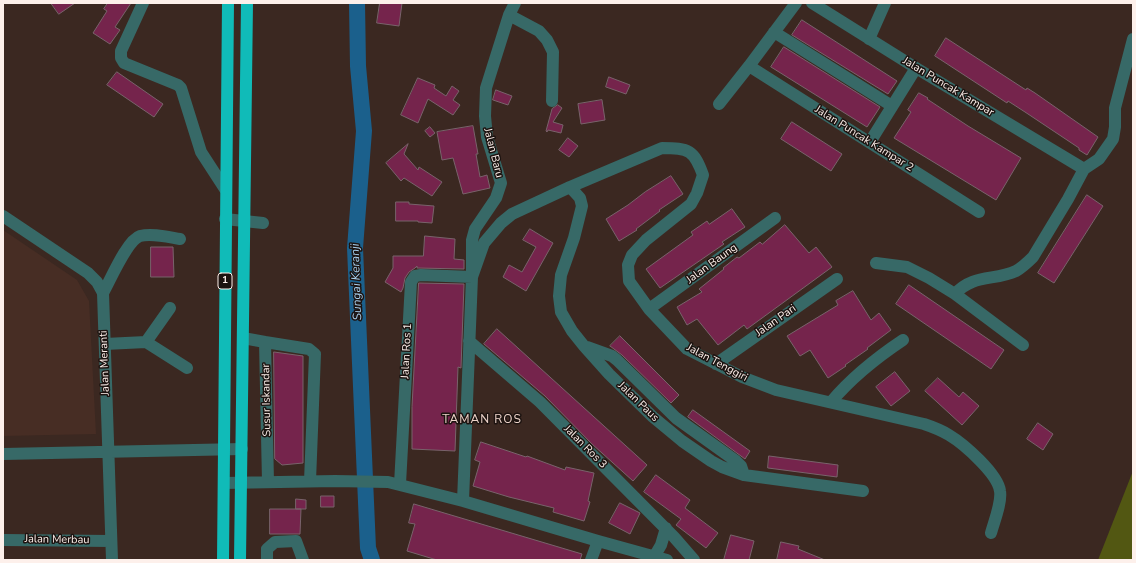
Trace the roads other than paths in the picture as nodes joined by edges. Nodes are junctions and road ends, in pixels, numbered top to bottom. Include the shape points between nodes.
1 (142, 3) edge
2 (228, 3) edge
3 (247, 3) edge
4 (515, 3) edge
5 (796, 3) edge
6 (812, 3) edge
7 (885, 3) edge
8 (509, 15) junction
9 (774, 32) junction
10 (869, 39) junction
11 (1133, 39) edge
12 (749, 66) junction
13 (916, 68) junction
14 (552, 101) dead end
15 (719, 104) dead end
16 (892, 106) junction
17 (870, 142) junction
18 (1084, 169) junction
19 (570, 187) junction
20 (225, 189) junction
21 (979, 212) dead end
22 (3, 216) edge
23 (774, 218) dead end
24 (225, 219) junction
25 (244, 221) junction
26 (263, 223) dead end
27 (180, 239) dead end
28 (876, 263) dead end
29 (472, 277) junction
30 (836, 279) dead end
31 (103, 293) junction
32 (955, 294) junction
33 (170, 308) dead end
34 (649, 309) junction
35 (243, 338) junction
36 (903, 340) dead end
37 (469, 341) junction
38 (146, 342) junction
39 (266, 342) junction
40 (105, 344) junction
41 (1023, 345) dead end
42 (716, 364) junction
43 (187, 368) dead end
44 (831, 402) junction
45 (224, 449) junction
46 (242, 449) junction
47 (108, 451) junction
48 (3, 454) edge
49 (310, 481) junction
50 (241, 482) junction
51 (268, 482) junction
52 (224, 483) junction
53 (394, 483) junction
54 (863, 491) dead end
55 (463, 501) junction
56 (666, 528) junction
57 (991, 533) dead end
58 (3, 540) edge
59 (112, 541) junction
60 (598, 541) junction
61 (654, 556) junction
62 (112, 560) edge
63 (223, 560) edge
64 (240, 560) edge
65 (267, 560) edge
66 (303, 560) edge
67 (591, 560) edge
68 (668, 560) edge
69 (694, 560) edge

1 - 20 street via 121,51 121,58 124,63 181,88 201,152
2 - 20 highway, 1
3 - 25 highway, 1
4 - 8 street, Jalan Baru
5 - 9 street
6 - 10 street, Jalan Puncak Kampar
7 - 10 street
8 - 14 street via 539,31 547,40 553,52
8 - 29 street, Jalan Baru via 486,88 487,137 501,184 496,198 475,229 472,240
9 - 12 street
9 - 16 street
10 - 13 street, Jalan Puncak Kampar
11 - 18 street via 1115,108 1113,139 1099,159
12 - 15 street
12 - 17 street, Jalan Puncak Kampar 2
13 - 16 street
13 - 18 street, Jalan Puncak Kampar
16 - 17 street
17 - 21 street, Jalan Puncak Kampar 2
18 - 32 street via 1033,257 1027,263 1010,273 970,282
19 - 29 street, Jalan Tenggiri via 512,214 501,223 484,244
19 - 34 street, Jalan Tenggiri via 662,148 678,148 697,159 703,176 691,204 646,240 632,255 628,265 629,281
19 - 54 street, Jalan Paus via 580,198 582,206 561,274 561,312 572,331 609,374 682,441 722,467 744,474
20 - 24 highway, 1
22 - 31 street via 88,273
23 - 34 street, Jalan Baung
24 - 25 street
24 - 45 highway, 1
25 - 26 street
25 - 35 highway, 1
27 - 31 street via 147,235 138,237 124,254
28 - 32 street via 907,267
29 - 37 street
29 - 53 street, Jalan Ros 1 via 421,275 415,276 411,282
30 - 42 street, Jalan Pari
31 - 40 street, Jalan Meranti
32 - 41 street
33 - 38 street
34 - 42 street, Jalan Tenggiri via 687,349
35 - 39 street
35 - 46 highway, 1
36 - 44 street via 857,374
37 - 55 street
37 - 56 street, Jalan Ros 3 via 540,402
38 - 40 street
38 - 43 street
39 - 49 street via 309,349 315,354
39 - 51 street, Susur Iskandar
40 - 47 street, Jalan Meranti
42 - 44 street, Jalan Tenggiri via 776,390
44 - 57 street, Jalan Tenggiri via 937,428 966,448 989,471 999,486 1000,499
45 - 46 street
45 - 47 street
45 - 52 highway, 1
46 - 50 highway, 1
47 - 48 street
47 - 59 street, Jalan Meranti
49 - 51 street
49 - 53 street
50 - 51 street
50 - 52 street
50 - 64 highway, 1
52 - 63 highway, 1
53 - 55 street
55 - 60 street
56 - 61 street via 661,545
56 - 69 street, Jalan Ros 3
58 - 59 street, Jalan Merbau
59 - 62 street, Jalan Meranti
60 - 61 street
60 - 67 street
61 - 68 street
65 - 66 street via 267,549 275,542 296,541

